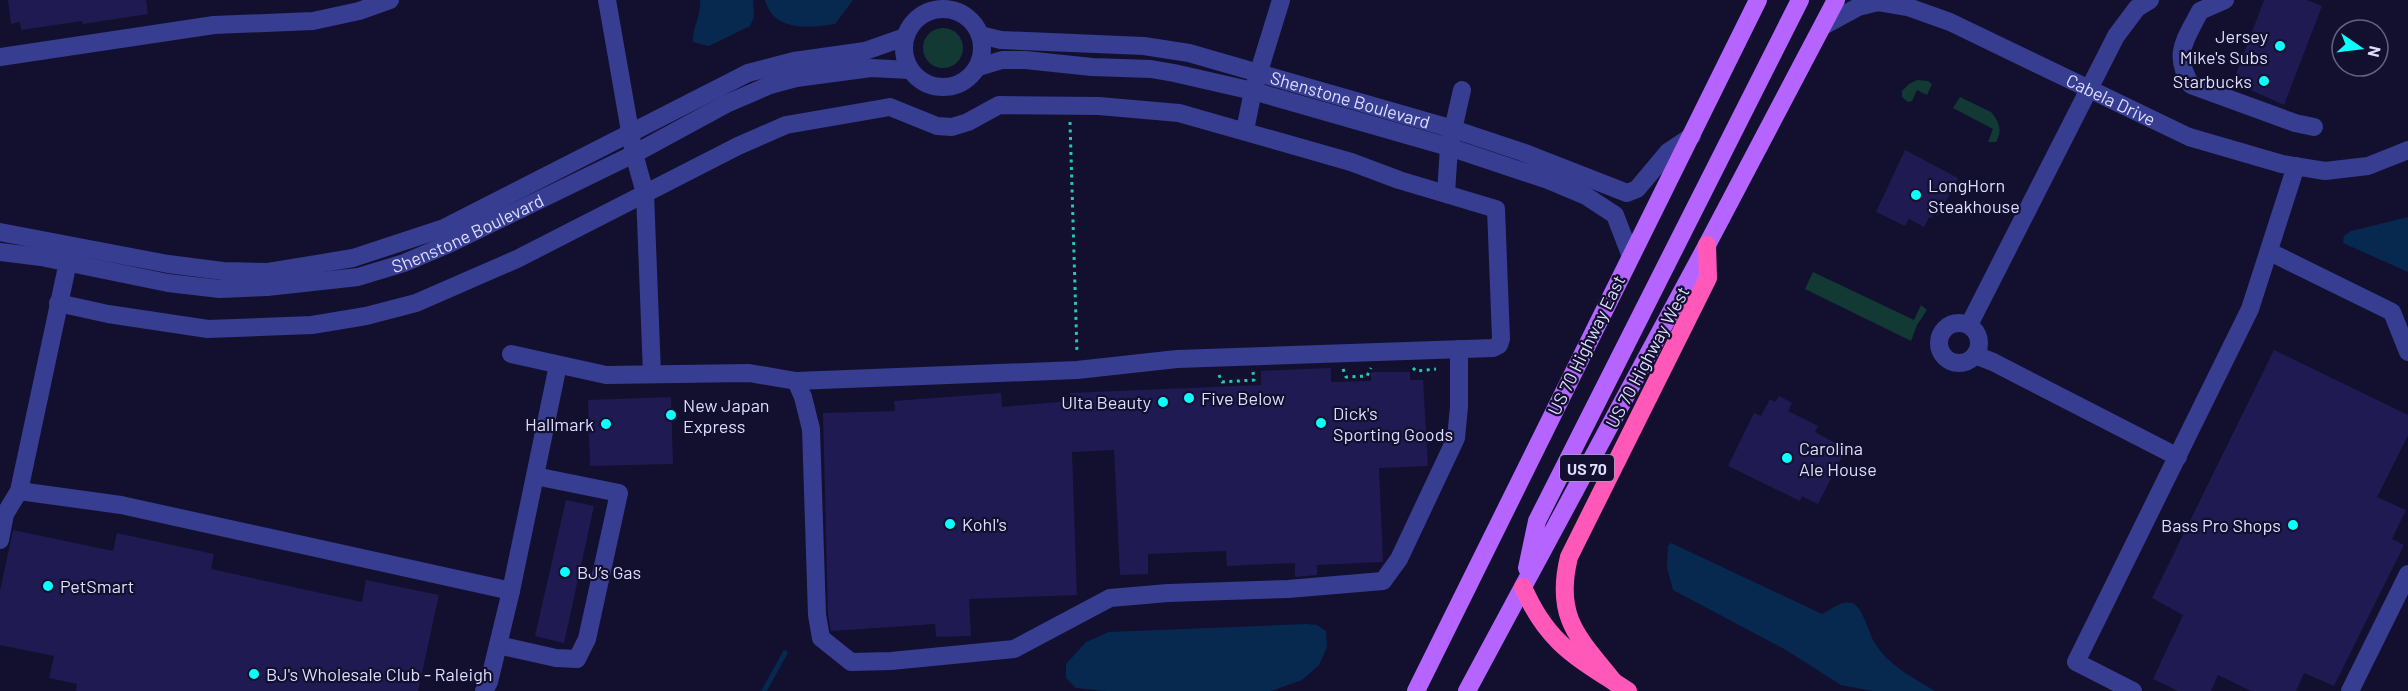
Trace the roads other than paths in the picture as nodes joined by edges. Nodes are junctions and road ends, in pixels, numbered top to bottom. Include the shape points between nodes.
1 (390, 0) edge
2 (607, 0) edge
3 (924, 0) edge
4 (1281, 0) edge
5 (1758, 0) edge
6 (1800, 0) edge
7 (1836, 0) edge
8 (2150, 0) edge
9 (2225, 0) edge
10 (963, 8) edge
11 (917, 19) junction
12 (1823, 26) junction
13 (980, 34) junction
14 (905, 37) junction
15 (0, 57) edge
16 (979, 67) junction
17 (910, 70) junction
18 (1255, 83) junction
19 (2089, 88) junction
20 (1462, 90) dead end
21 (2313, 127) dead end
22 (1245, 130) junction
23 (631, 134) junction
24 (1692, 136) junction
25 (1451, 138) junction
26 (2408, 150) edge
27 (634, 154) junction
28 (2296, 166) junction
29 (1446, 193) junction
30 (645, 194) junction
31 (0, 232) edge
32 (1707, 245) junction
33 (0, 252) edge
34 (2270, 252) junction
35 (1630, 254) junction
36 (68, 262) junction
37 (58, 303) junction
38 (1969, 325) junction
39 (1459, 349) junction
40 (2408, 352) edge
41 (511, 354) dead end
42 (1975, 355) junction
43 (558, 364) junction
44 (652, 374) junction
45 (796, 381) junction
46 (2178, 457) junction
47 (535, 476) junction
48 (19, 490) junction
49 (0, 540) edge
50 (2408, 574) edge
51 (1523, 587) junction
52 (511, 591) junction
53 (498, 645) junction
54 (1621, 687) edge
55 (484, 691) edge
56 (1416, 691) edge
57 (1467, 691) edge
58 (2133, 691) edge
59 (2350, 691) edge

1 - 15 street via 314,21 214,26
2 - 23 street
3 - 11 street
4 - 18 street
5 - 24 main road, US 70 Highway East / US 70
6 - 51 main road via 1537,521
7 - 12 main road, US 70
8 - 19 street via 2137,8 2116,36
9 - 21 street via 2200,11 2180,55 2182,69 2191,84
10 - 11 street via 938,9
10 - 13 street
11 - 14 street
12 - 19 street, Cabela Drive via 1858,7 1878,2 1908,7 1950,22
12 - 32 main road, US 70
13 - 16 street
13 - 18 street, Shenstone Boulevard via 1002,40 1144,46 1189,53
14 - 17 street
14 - 23 street, Shenstone Boulevard via 865,51 794,61 748,73
16 - 17 street via 962,83 946,88 923,82
16 - 18 street, Shenstone Boulevard via 1002,60 1024,60 1151,69
17 - 27 street, Shenstone Boulevard via 872,68 770,85
18 - 22 street
18 - 25 street, Shenstone Boulevard
19 - 28 street, Cabela Drive via 2189,136
19 - 38 street
20 - 25 street
22 - 29 street
22 - 30 street via 1179,112 1035,105 999,105 952,127 937,126 890,107 786,125
23 - 27 street
23 - 31 street, Shenstone Boulevard via 444,228 353,258 288,269 223,271 168,264
24 - 25 street, Shenstone Boulevard via 1668,152 1637,189 1627,193 1541,159
24 - 35 main road, US 70 Highway East / US 70
25 - 29 street
25 - 35 street, Shenstone Boulevard via 1586,196 1615,215
26 - 28 street, Cabela Drive via 2368,166 2325,171
27 - 30 street
27 - 36 street, Shenstone Boulevard via 451,243 358,277 220,289 168,283
28 - 34 street
29 - 39 street via 1496,209 1501,339 1493,348
30 - 37 street via 517,259 416,303 366,316 312,325 208,329
30 - 44 street
32 - 51 main road, US 70 Highway West / US 70
32 - 54 highway via 1708,278 1569,557 1564,577 1568,619
33 - 36 street, Shenstone Boulevard
34 - 40 street via 2392,312
34 - 46 street via 2250,309
35 - 56 main road, US 70 Highway East / US 70
36 - 37 street
37 - 48 street
38 - 42 street via 1978,335
38 - 42 street via 1950,324 1941,333 1938,346 1944,357 1956,363
39 - 45 street via 1177,359 1077,370
39 - 45 street via 1455,438 1399,559 1383,581 1288,590 1110,598 1014,649 891,661 851,662 821,638 811,429
41 - 43 street
42 - 46 street
43 - 44 street via 606,375
43 - 47 street
44 - 45 street via 749,373
46 - 58 street via 2076,662
47 - 52 street
47 - 53 street via 619,493 587,639 577,659
48 - 49 street via 5,514
48 - 52 street via 121,505
50 - 59 street
51 - 54 highway via 1540,622 1563,647
51 - 57 main road, US 70 Highway West / US 70
52 - 53 street
53 - 55 street

